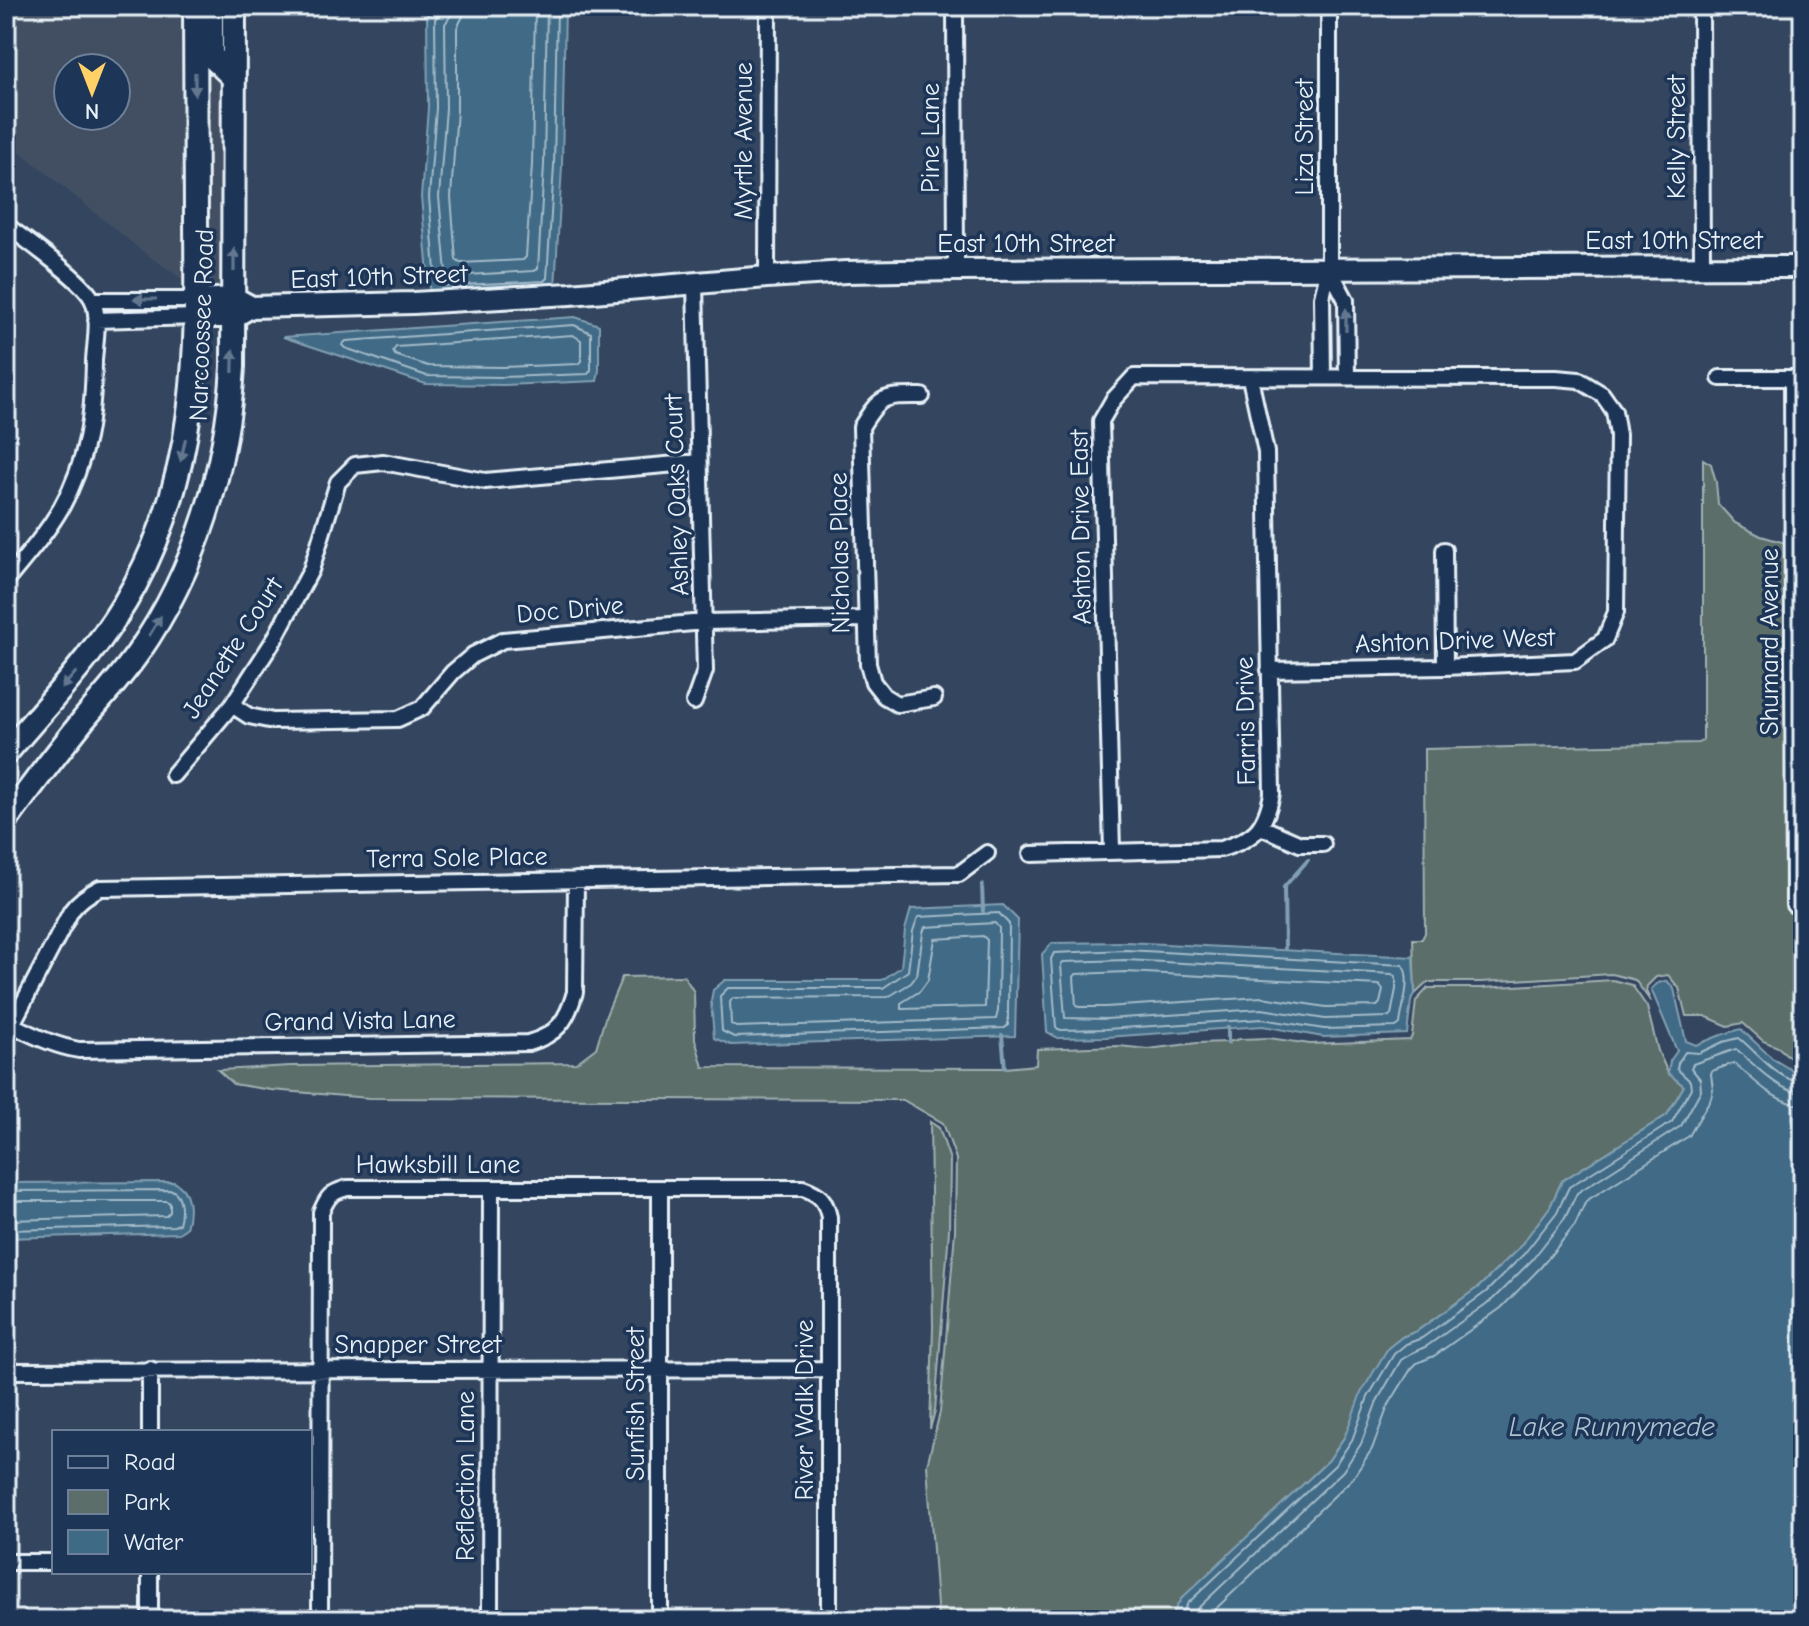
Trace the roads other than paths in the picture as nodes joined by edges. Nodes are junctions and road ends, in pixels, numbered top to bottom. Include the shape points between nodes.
1 (195, 6) edge
2 (211, 6) edge
3 (234, 6) edge
4 (768, 6) edge
5 (955, 6) edge
6 (1329, 6) edge
7 (1701, 6) edge
8 (234, 78) junction
9 (6, 225) edge
10 (1702, 267) junction
11 (1803, 267) edge
12 (1329, 268) junction
13 (956, 270) junction
14 (767, 277) junction
15 (695, 285) junction
16 (93, 300) junction
17 (197, 308) junction
18 (240, 308) junction
19 (96, 320) junction
20 (1323, 377) junction
21 (1347, 377) junction
22 (1250, 378) junction
23 (1720, 378) dead end
24 (1797, 378) edge
25 (922, 396) dead end
26 (699, 462) junction
27 (1444, 550) dead end
28 (6, 581) edge
29 (865, 619) junction
30 (704, 622) junction
31 (1445, 667) junction
32 (1269, 670) junction
33 (934, 698) dead end
34 (694, 702) dead end
35 (232, 705) junction
36 (6, 753) edge
37 (173, 775) dead end
38 (6, 821) edge
39 (1261, 827) junction
40 (1799, 835) edge
41 (1323, 844) dead end
42 (1112, 851) junction
43 (987, 853) dead end
44 (1031, 854) dead end
45 (576, 880) junction
46 (1794, 905) dead end
47 (9, 1030) edge
48 (660, 1188) junction
49 (491, 1189) junction
50 (825, 1201) joint
51 (150, 1369) junction
52 (321, 1369) junction
53 (490, 1369) junction
54 (660, 1369) junction
55 (829, 1369) junction
56 (6, 1371) edge
57 (150, 1430) edge
58 (6, 1562) edge
59 (52, 1562) edge
60 (150, 1574) edge
61 (150, 1620) edge
62 (320, 1620) edge
63 (490, 1620) edge
64 (660, 1620) edge
65 (829, 1620) edge

1 -> 17 main road, Narcoossee Road
2 - 8 main road via 211,56
3 - 8 main road, Narcoossee Road
4 - 14 street, Myrtle Avenue
5 - 13 street, Pine Lane
6 - 12 street, Liza Street
7 - 10 street, Kelly Street
18 -> 8 main road, Narcoossee Road
9 - 16 street via 79,282
10 - 11 street, East 10th Street
10 - 12 street, East 10th Street
12 - 13 street, East 10th Street
12 - 20 street, Liza Street via 1322,297
21 -> 12 street via 1346,300
13 - 14 street, East 10th Street
14 - 15 street, East 10th Street
15 - 18 street, East 10th Street
15 - 26 street, Ashley Oaks Court
17 -> 16 street
16 - 19 street
17 - 18 street, East 10th Street
17 - 19 street
17 -> 36 main road, Narcoossee Road via 189,422 163,522 136,584 108,630
38 -> 18 main road, Narcoossee Road via 138,654 178,584 221,462
19 - 28 street via 93,408 77,474 60,509
20 - 21 street, Ashton Drive East
20 - 22 street, Ashton Drive East
21 - 31 street, Ashton Drive West via 1579,380 1602,394 1614,411 1616,612 1605,639 1575,661
22 - 32 street, Farris Drive via 1266,452
22 - 42 street, Ashton Drive East via 1134,377 1101,421
23 - 24 street
24 - 40 street, Shumard Avenue
25 - 29 street, Nicholas Place via 889,396 874,405 861,427
26 - 30 street, Ashley Oaks Court
26 - 35 street, Jeanette Court via 485,481 383,462 355,465 338,482 311,570
27 - 31 street
29 - 30 street, Doc Drive
29 - 33 street, Nicholas Place via 868,664 884,696 897,704
30 - 34 street, Ashley Oaks Court via 705,671
30 - 35 street, Doc Drive via 503,640 473,655 422,708 398,719 273,721 249,716
31 - 32 street, Ashton Drive West
32 - 39 street, Farris Drive via 1272,794
35 - 37 street, Jeanette Court
39 - 41 street via 1300,844
39 - 42 street via 1244,842 1221,849
40 - 46 street, Shumard Avenue
42 - 44 street
43 - 45 street, Terra Sole Place via 959,874
45 - 47 street, Terra Sole Place via 100,888 71,911
45 - 47 street, Grand Vista Lane via 575,992 568,1016 543,1039 528,1043 79,1050
48 - 49 street, Hawksbill Lane
48 - 50 street, Hawksbill Lane via 803,1188
48 - 54 street, Sunfish Street
49 - 52 street, Hawksbill Lane via 347,1188 327,1198 321,1212
49 - 53 street, Reflection Lane
50 - 55 street, River Walk Drive
51 - 52 street, Snapper Street
51 - 56 street, Snapper Street
51 - 57 street
52 - 53 street, Snapper Street
52 - 62 street, Hawksbill Lane
53 - 54 street, Snapper Street
53 - 63 street, Reflection Lane
54 - 55 street, Snapper Street
54 - 64 street, Sunfish Street
55 - 65 street, River Walk Drive
58 - 59 street
60 - 61 street

